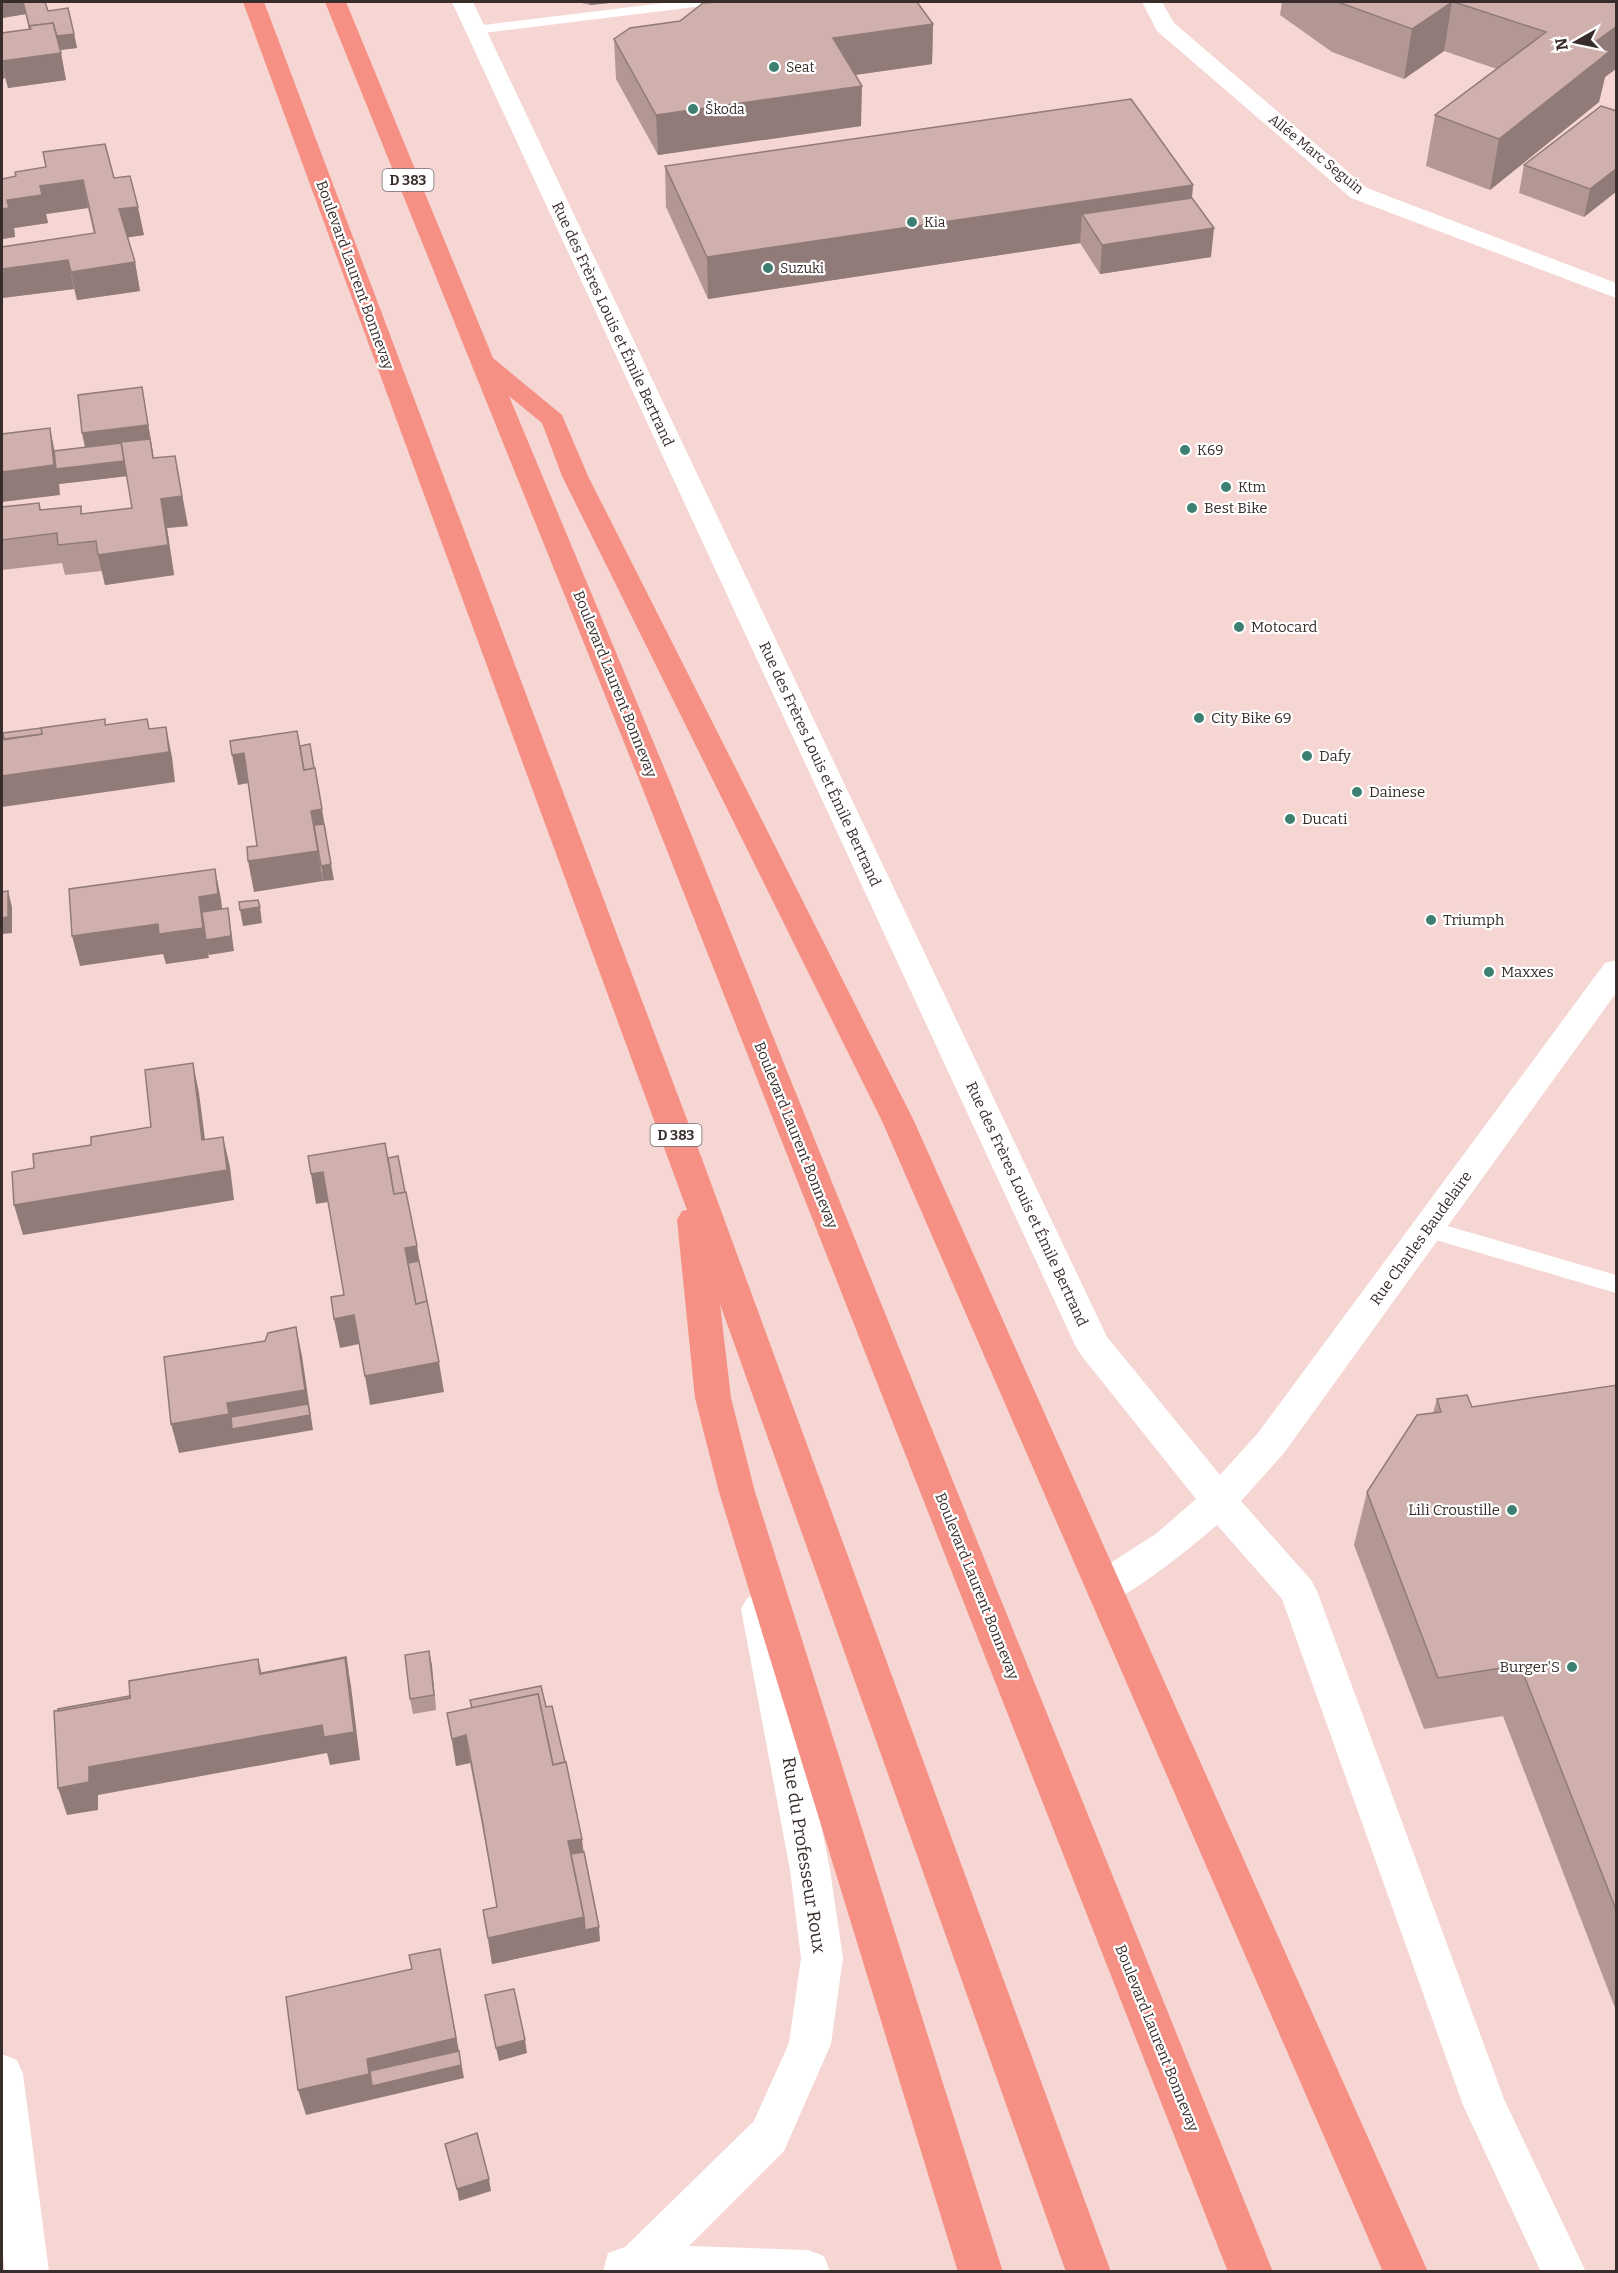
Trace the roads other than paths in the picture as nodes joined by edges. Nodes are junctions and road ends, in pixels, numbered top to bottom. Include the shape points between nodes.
1 (253, 2) edge
2 (335, 2) edge
3 (462, 2) edge
4 (703, 2) edge
5 (1152, 2) edge
6 (476, 30) junction
7 (1617, 291) edge
8 (481, 359) junction
9 (1617, 971) edge
10 (688, 1167) junction
11 (1427, 1230) junction
12 (1617, 1284) edge
13 (737, 1492) junction
14 (1220, 1501) junction
15 (1105, 1586) junction
16 (2, 2074) edge
17 (627, 2269) edge
18 (27, 2271) edge
19 (808, 2271) edge
20 (981, 2271) edge
21 (1089, 2271) edge
22 (1251, 2271) edge
23 (1406, 2271) edge
24 (1564, 2271) edge

1 - 10 highway, Boulevard Laurent Bonnevay / D 383
2 - 8 highway, Boulevard Laurent Bonnevay / D 383
3 - 6 street, Rue des Frères Louis et Émile Bertrand
4 - 6 lane
5 - 7 street, Allée Marc Seguin via 1165,26 1359,193
6 - 14 street, Rue des Frères Louis et Émile Bertrand via 1093,1346
8 - 15 highway via 553,420 575,476 898,1121
8 - 22 highway, Boulevard Laurent Bonnevay / D 383 via 658,788
9 - 11 street, Rue Charles Baudelaire
10 - 13 highway via 713,1398
10 - 21 highway, Boulevard Laurent Bonnevay / D 383
11 - 12 lane
11 - 14 street, Rue Charles Baudelaire via 1271,1443
13 - 17 street, Rue du Professeur Roux via 810,1870 822,1958 810,2044 769,2136
13 - 20 highway
14 - 15 street, Rue Charles Baudelaire via 1170,1544
14 - 24 street, Rue des Frères Louis et Émile Bertrand via 1298,1591 1485,2105
15 - 23 highway
16 - 18 street
17 - 19 street, Rue du Professeur Roux

